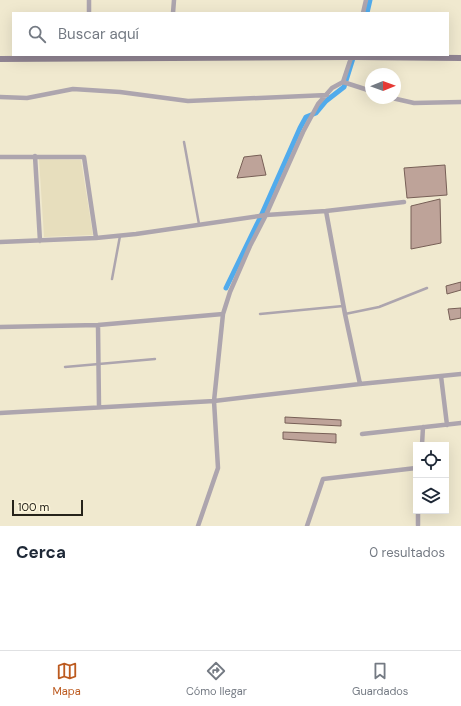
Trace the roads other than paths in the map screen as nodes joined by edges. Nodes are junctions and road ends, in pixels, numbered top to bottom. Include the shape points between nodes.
1 (89, 0) edge
2 (174, 0) edge
3 (366, 0) edge
4 (89, 12) edge
5 (173, 12) edge
6 (363, 12) edge
7 (352, 56) edge
8 (88, 57) edge
9 (172, 57) edge
10 (0, 58) edge
11 (461, 58) edge
12 (343, 82) junction
13 (365, 89) edge
14 (327, 95) junction
15 (0, 97) edge
16 (401, 100) edge
17 (461, 102) edge
18 (184, 142) dead end
19 (35, 156) junction
20 (0, 157) edge
21 (404, 202) dead end
22 (326, 211) junction
23 (266, 215) junction
24 (199, 224) junction
25 (120, 236) junction
26 (96, 238) junction
27 (40, 241) junction
28 (0, 242) edge
29 (112, 279) dead end
30 (427, 288) dead end
31 (344, 306) junction
32 (223, 314) junction
33 (260, 314) dead end
34 (345, 314) junction
35 (98, 325) junction
36 (0, 327) edge
37 (155, 358) dead end
38 (99, 364) junction
39 (65, 367) dead end
40 (461, 374) edge
41 (441, 376) junction
42 (360, 384) junction
43 (214, 401) junction
44 (99, 407) junction
45 (0, 412) edge
46 (461, 423) edge
47 (447, 425) junction
48 (423, 427) junction
49 (362, 434) dead end
50 (422, 442) edge
51 (413, 468) edge
52 (418, 514) edge
53 (418, 525) dead end
54 (198, 526) edge
55 (307, 526) edge

1 - 4 street
2 - 5 street
3 - 6 street
7 - 9 street
7 - 11 street
7 - 12 street
8 - 9 street
8 - 10 street
12 - 13 street
12 - 14 street via 332,88
14 - 15 street via 188,101 73,89 27,98
14 - 23 street via 318,104 303,132
16 - 17 street via 414,103
18 - 24 lane
19 - 20 street
19 - 26 street via 84,157
19 - 27 street
21 - 22 street
22 - 23 street
22 - 31 street
23 - 24 street
23 - 32 street via 230,292
24 - 25 street
25 - 26 street
25 - 29 lane
26 - 27 street
27 - 28 street
30 - 34 lane via 378,306
31 - 33 lane
31 - 34 street
32 - 35 street
32 - 43 street
34 - 42 street
35 - 36 street
35 - 38 street
37 - 38 lane
38 - 39 lane
38 - 44 street
40 - 41 street
41 - 42 street
41 - 47 street
42 - 43 street
43 - 44 street
43 - 54 street via 218,468
44 - 45 street
46 - 47 street
47 - 48 street
48 - 49 street
48 - 50 street
51 - 55 street via 323,478
52 - 53 street

